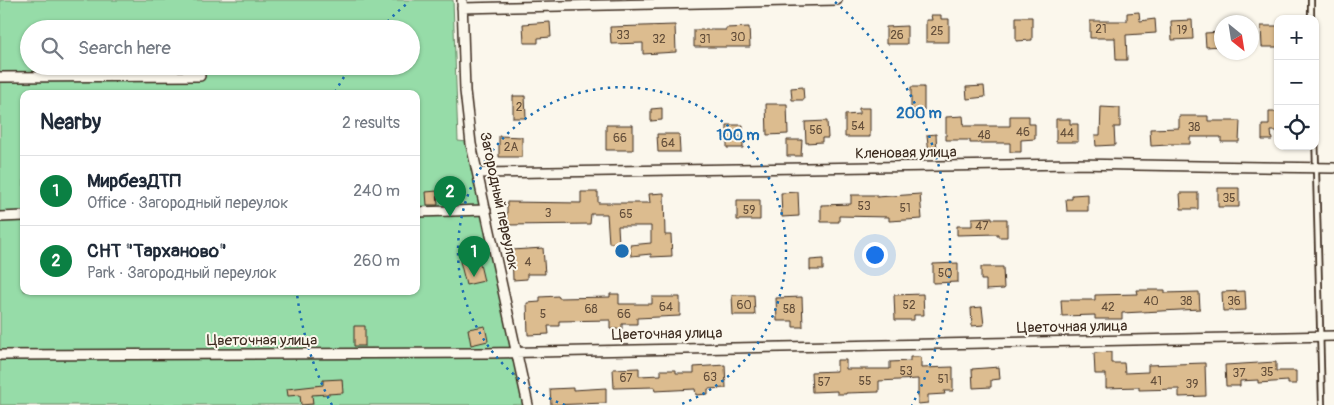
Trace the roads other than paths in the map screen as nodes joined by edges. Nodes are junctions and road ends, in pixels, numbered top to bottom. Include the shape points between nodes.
1 (837, 0) edge
2 (1310, 0) edge
3 (462, 4) edge
4 (1311, 15) edge
5 (200, 76) dead end
6 (0, 77) edge
7 (1316, 150) edge
8 (1334, 168) edge
9 (1317, 169) junction
10 (478, 173) junction
11 (486, 210) junction
12 (420, 212) edge
13 (20, 216) edge
14 (0, 217) edge
15 (1321, 336) junction
16 (1334, 336) edge
17 (516, 351) junction
18 (0, 355) edge
19 (528, 405) edge
20 (1322, 405) edge

1 - 3 street
2 - 4 lane
3 - 10 street, Загородный переулок via 466,91
5 - 6 street
7 - 9 lane
8 - 9 street, Кленовая улица
9 - 10 street, Кленовая улица via 1074,164
9 - 15 lane
10 - 11 street, Загородный переулок
11 - 12 street
11 - 17 street, Загородный переулок
13 - 14 street
15 - 16 street, Цветочная улица
15 - 17 street, Цветочная улица
15 - 20 lane
17 - 18 street, Цветочная улица
17 - 19 street, Загородный переулок

